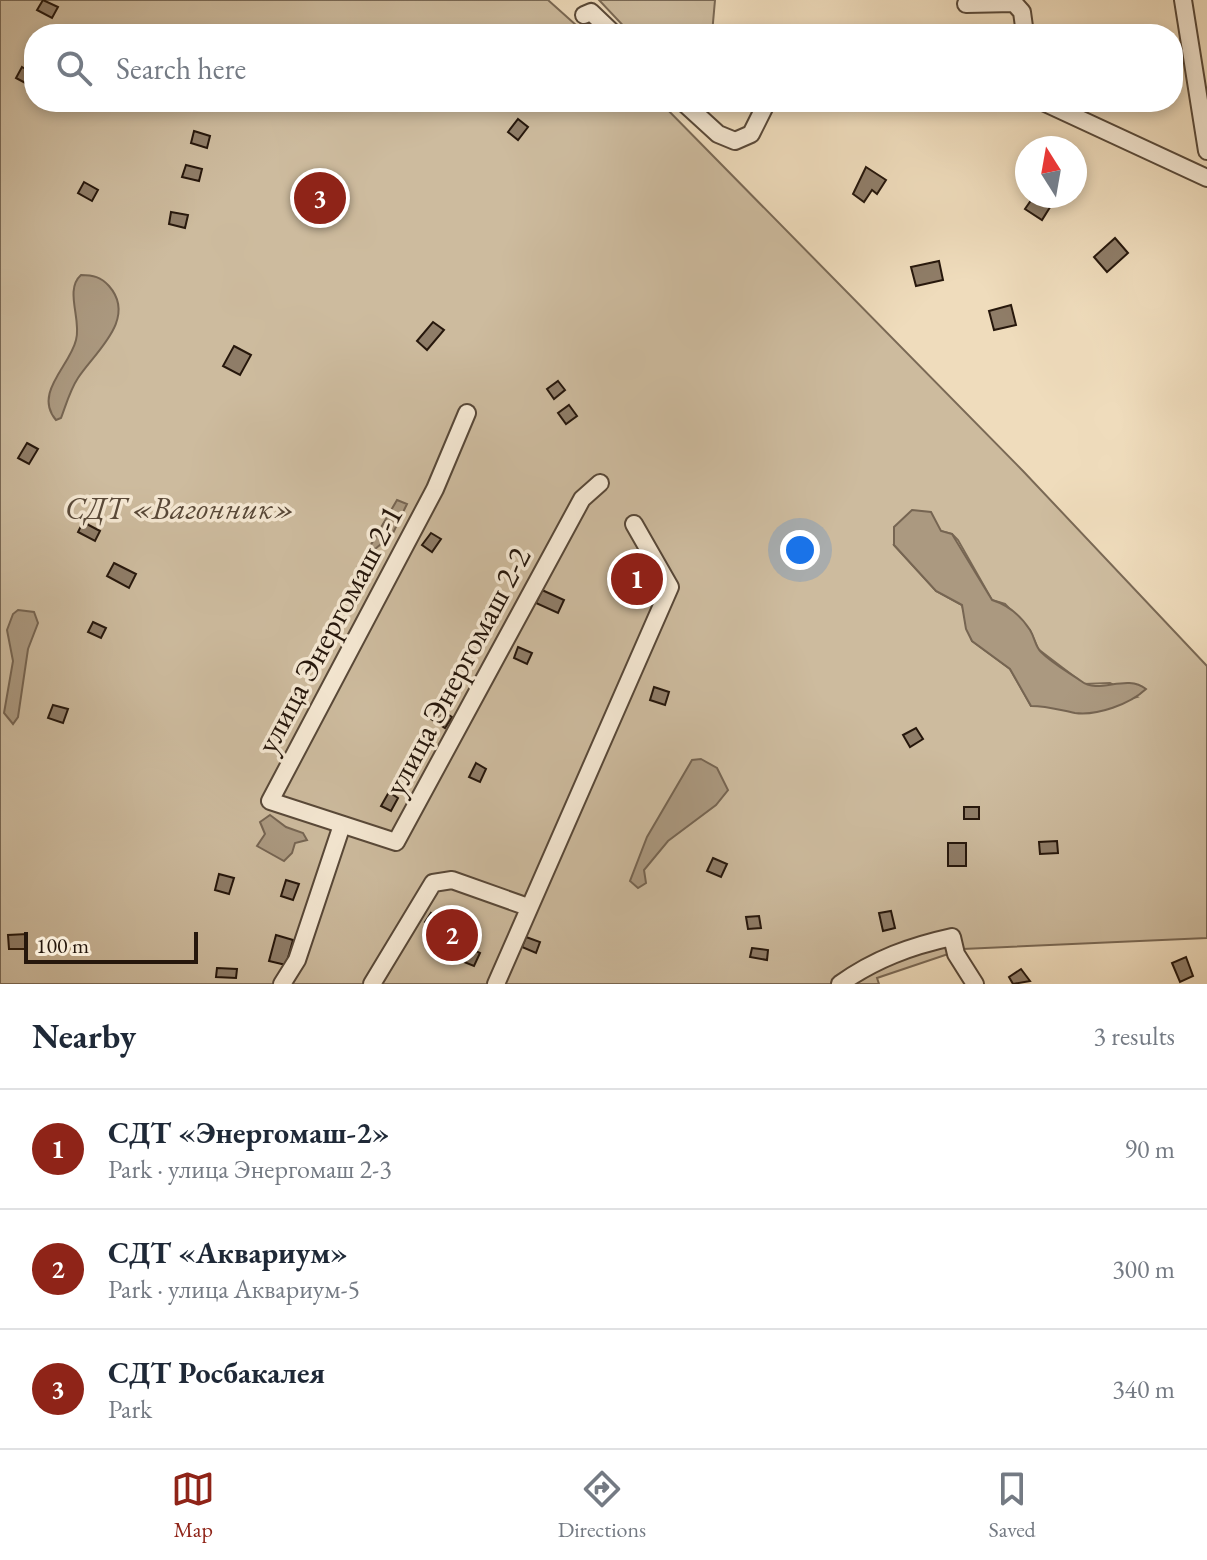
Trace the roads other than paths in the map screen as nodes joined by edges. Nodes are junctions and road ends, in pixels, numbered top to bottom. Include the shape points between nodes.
1 (1183, 0) edge
2 (966, 4) dead end
3 (584, 15) dead end
4 (604, 24) edge
5 (1024, 24) edge
6 (694, 112) edge
7 (762, 112) edge
8 (1065, 112) edge
9 (1207, 151) edge
10 (1207, 178) edge
11 (467, 413) dead end
12 (600, 483) dead end
13 (634, 524) dead end
14 (342, 825) junction
15 (528, 907) junction
16 (282, 984) edge
17 (372, 984) edge
18 (496, 984) edge
19 (840, 984) edge
20 (975, 984) edge

1 - 9 street
2 - 5 street via 1014,3
3 - 4 street via 591,12
6 - 7 street via 718,134 735,141 751,134
8 - 10 street
11 - 14 street, улица Энергомаш 2-1 via 435,489 270,801
12 - 14 street, улица Энергомаш 2-2 via 582,499 396,842
13 - 15 street via 670,587
14 - 16 street via 297,960
15 - 17 street via 442,879 428,889
15 - 18 street
19 - 20 street via 870,964 952,937

